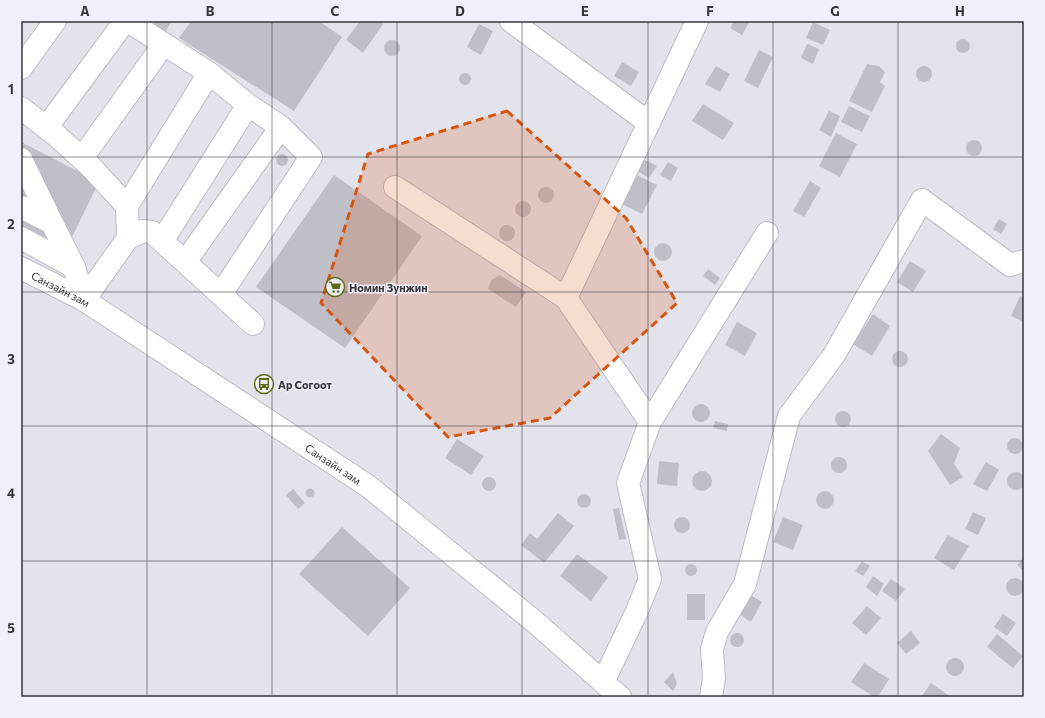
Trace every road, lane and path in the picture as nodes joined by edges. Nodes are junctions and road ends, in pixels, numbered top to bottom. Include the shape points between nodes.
1 (55, 21) edge
2 (125, 21) edge
3 (128, 21) edge
4 (512, 21) edge
5 (697, 21) edge
6 (164, 44) junction
7 (21, 68) edge
8 (209, 73) junction
9 (248, 105) junction
10 (21, 108) edge
11 (649, 123) junction
12 (46, 128) junction
13 (281, 128) junction
14 (82, 158) junction
15 (21, 159) edge
16 (395, 187) dead end
17 (127, 206) junction
18 (21, 207) edge
19 (52, 223) junction
20 (767, 233) dead end
21 (21, 238) edge
22 (128, 238) junction
23 (162, 241) junction
24 (1024, 261) edge
25 (185, 262) junction
26 (74, 267) junction
27 (21, 268) edge
28 (221, 294) junction
29 (566, 298) junction
30 (84, 300) junction
31 (253, 324) dead end
32 (650, 422) junction
33 (603, 682) junction
34 (620, 697) edge
35 (711, 697) edge

1 - 7 street
2 - 12 street
3 - 6 street
4 - 11 street
5 - 11 street
6 - 8 street
6 - 14 street
8 - 9 street
8 - 17 street
9 - 13 street
9 - 23 street
10 - 12 street
11 - 29 street
12 - 14 street
13 - 25 street
13 - 28 street via 311,157
14 - 17 street
15 - 19 street
16 - 29 street
17 - 22 street
18 - 19 street
19 - 26 street
20 - 32 street
21 - 26 street
22 - 23 street via 143,231 152,232
22 - 30 street
23 - 25 street
24 - 35 street via 1010,265 922,200 834,355 789,416 745,584 717,632 712,649 714,678
25 - 28 street
26 - 30 street
27 - 30 street, Санзайн зам
28 - 31 street
29 - 32 street
30 - 33 street, Санзайн зам via 368,486 535,622
32 - 33 street via 628,483 650,579
33 - 34 street, Санзайн зам

